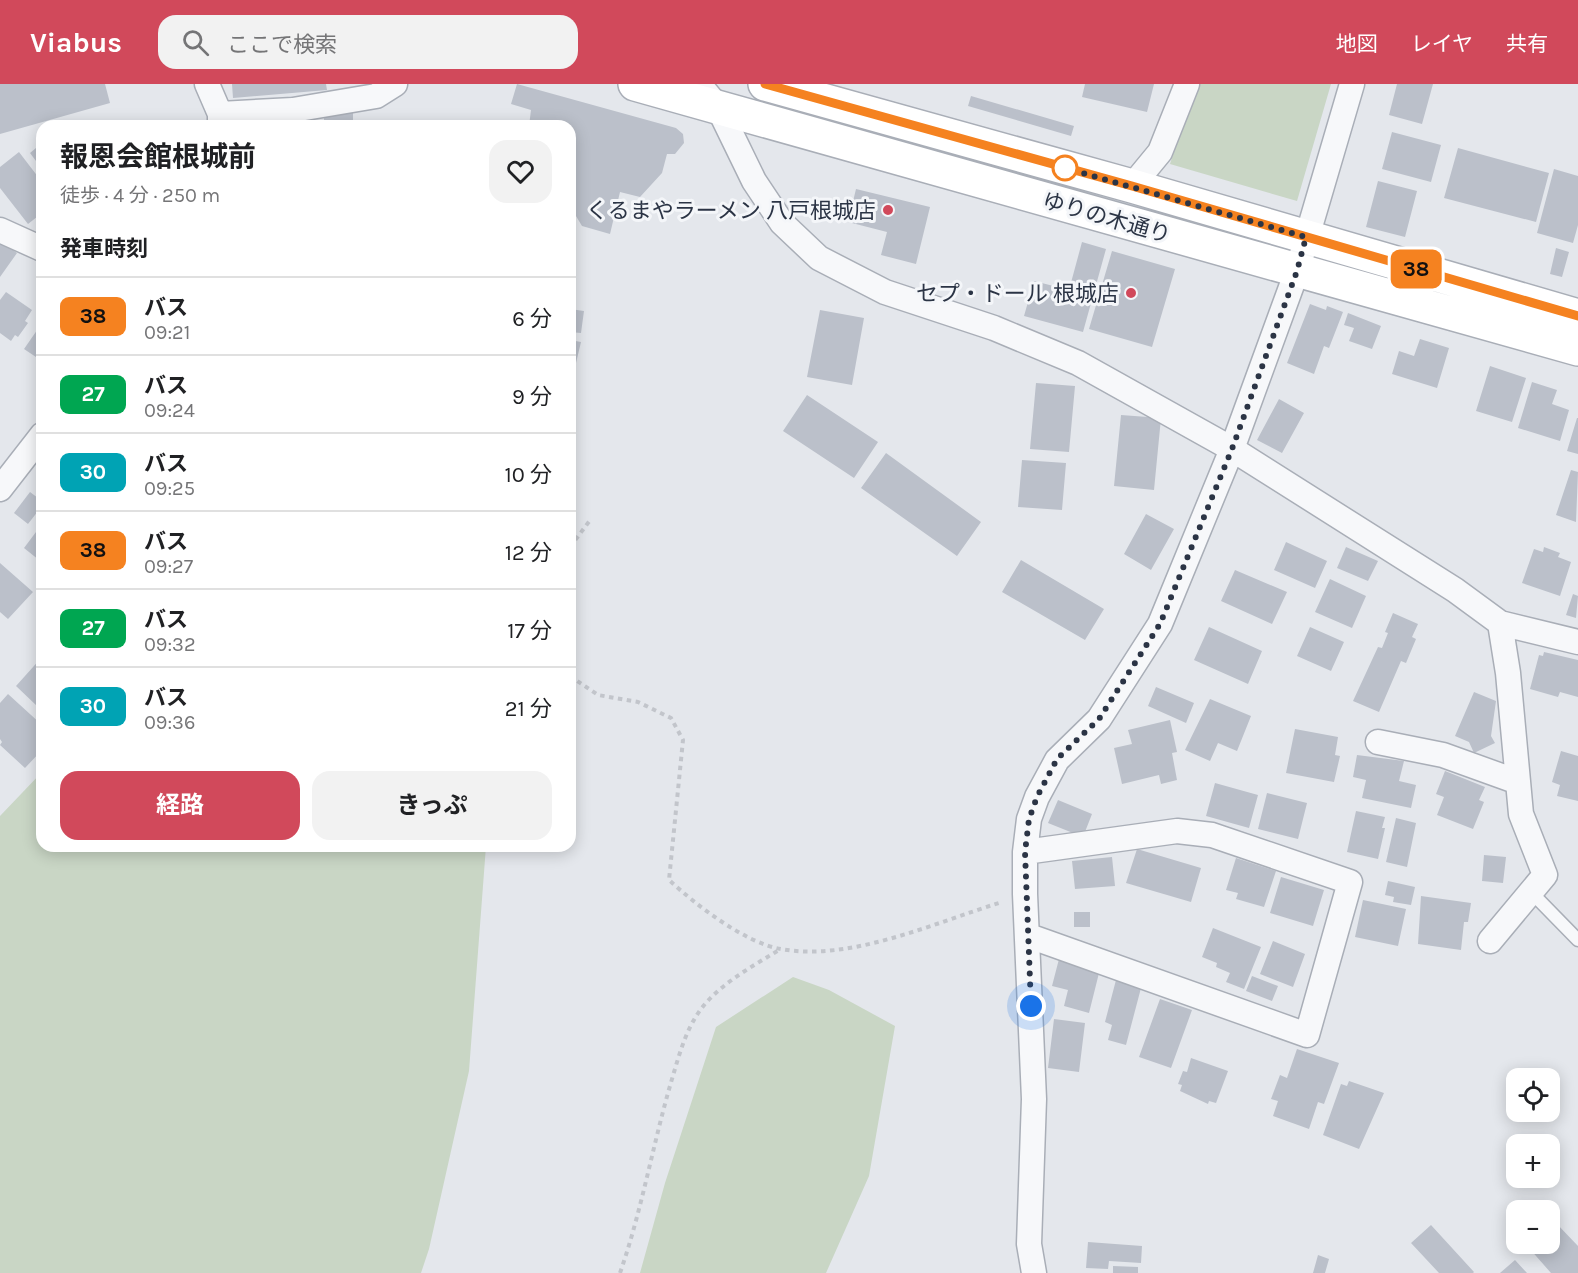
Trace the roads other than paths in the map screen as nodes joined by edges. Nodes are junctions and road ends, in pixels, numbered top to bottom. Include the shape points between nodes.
1 (207, 84) edge
2 (395, 84) edge
3 (635, 84) edge
4 (765, 84) edge
5 (1187, 84) edge
6 (1352, 84) edge
7 (708, 96) edge
8 (293, 118) edge
9 (220, 120) edge
10 (1132, 186) junction
11 (0, 230) edge
12 (1306, 237) junction
13 (36, 246) edge
14 (1297, 271) junction
15 (1578, 316) edge
16 (1578, 349) edge
17 (36, 443) edge
18 (1232, 449) junction
19 (0, 489) edge
20 (1500, 623) junction
21 (1578, 642) edge
22 (1378, 742) dead end
23 (1518, 782) junction
24 (1025, 852) junction
25 (1531, 892) junction
26 (1029, 936) junction
27 (1578, 939) edge
28 (1490, 942) dead end
29 (1034, 1273) edge

1 - 9 street
2 - 8 street via 376,96
3 - 7 street, ゆりの木通り
4 - 10 street, ゆりの木通り
5 - 10 street via 1160,152
6 - 12 street
7 - 14 street, ゆりの木通り
7 - 18 street via 754,181 782,223 819,258 885,292 994,328 1078,363
8 - 9 street
10 - 12 street, ゆりの木通り
11 - 13 street
12 - 14 street
12 - 15 street, ゆりの木通り
14 - 16 street, ゆりの木通り
14 - 18 street
17 - 19 street
18 - 20 street via 1455,590
18 - 24 street via 1160,624 1099,719 1057,759 1029,819
20 - 21 street
20 - 23 street
22 - 23 street via 1443,755
23 - 25 street via 1521,814 1545,875
24 - 26 street
24 - 26 street via 1177,831 1212,835 1350,882 1307,1035
25 - 27 lane
25 - 28 street
26 - 29 street via 1034,1099 1029,1244

